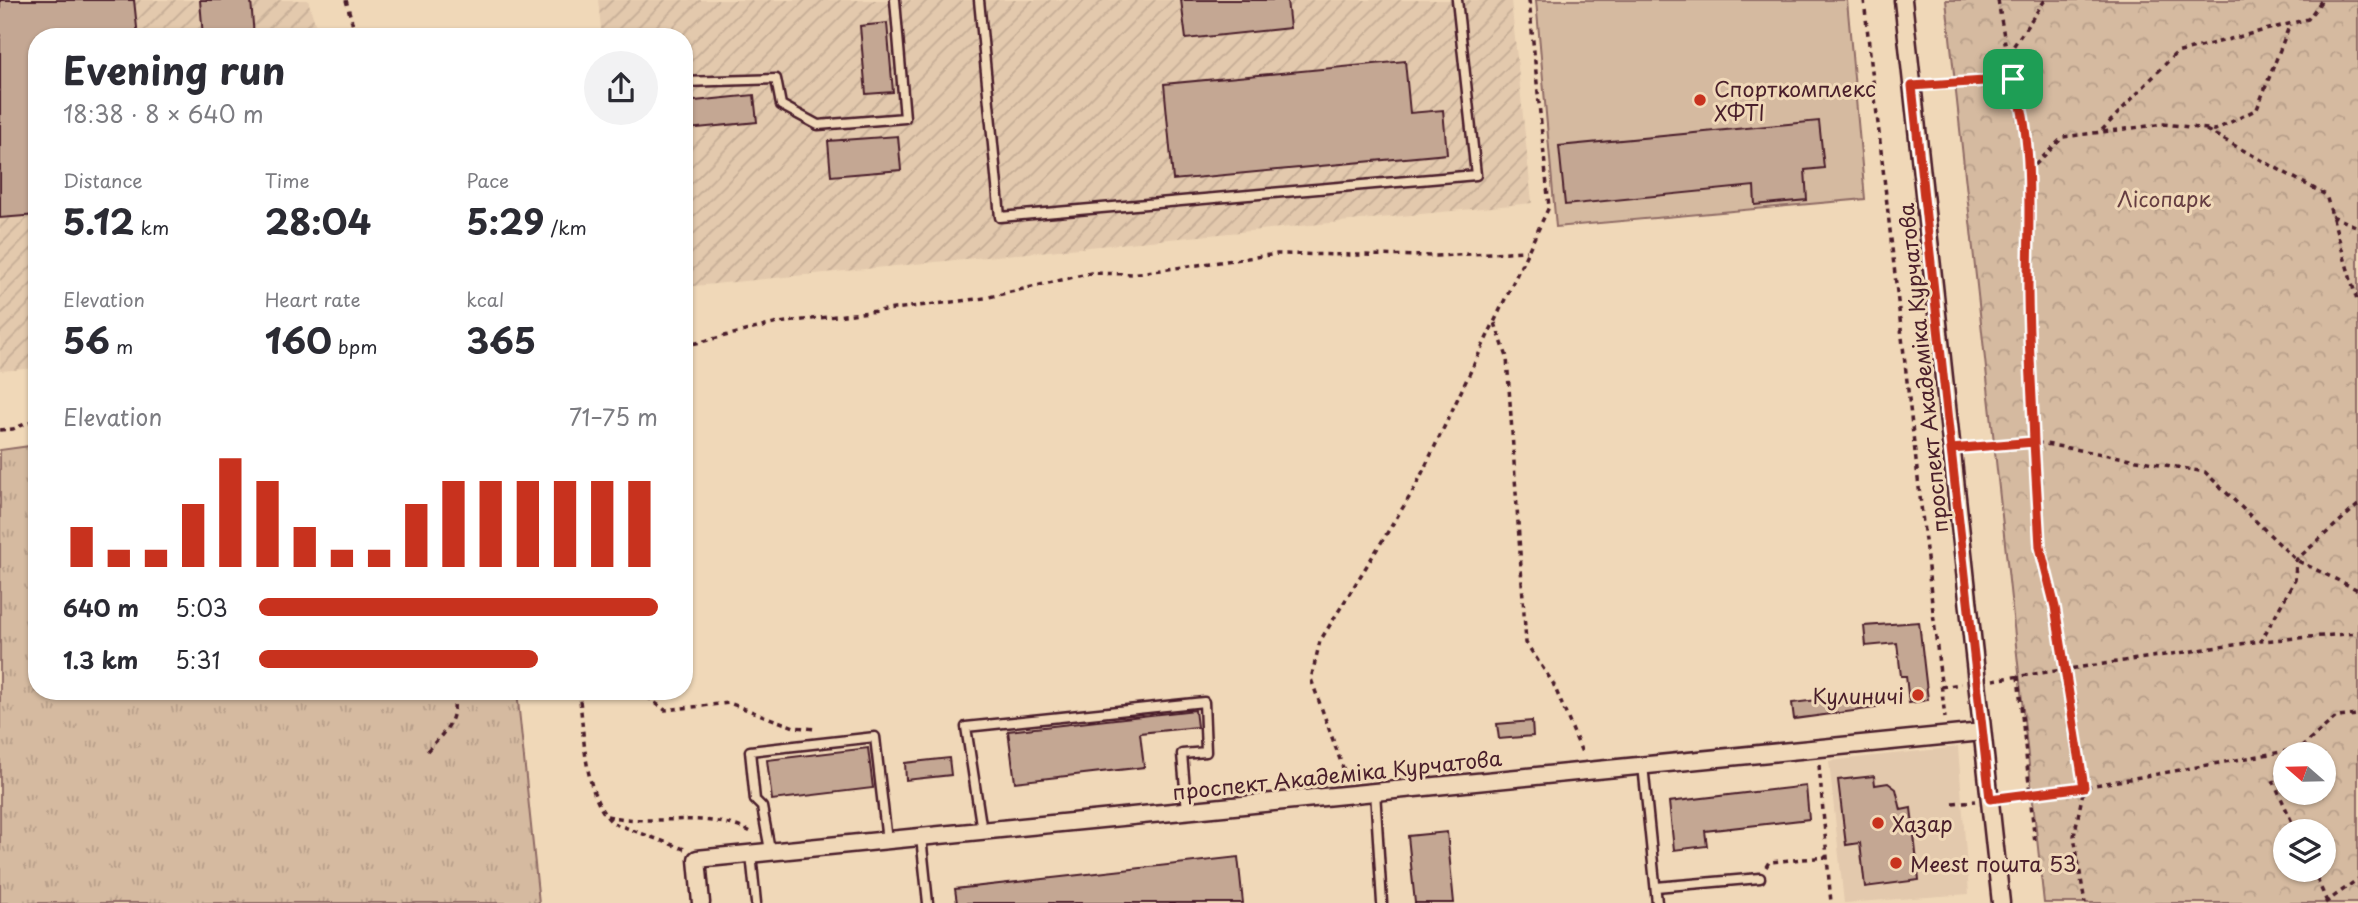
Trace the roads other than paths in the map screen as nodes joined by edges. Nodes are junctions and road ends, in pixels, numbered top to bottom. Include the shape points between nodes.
1 (895, 0) edge
2 (979, 0) edge
3 (1457, 0) edge
4 (1903, 0) edge
5 (693, 82) edge
6 (1982, 732) junction
7 (1643, 765) junction
8 (1375, 791) junction
9 (1187, 811) junction
10 (982, 831) junction
11 (922, 837) junction
12 (887, 841) junction
13 (770, 850) junction
14 (751, 854) junction
15 (1760, 877) road end
16 (1656, 887) junction
17 (701, 903) edge
18 (756, 903) edge
19 (928, 903) edge
20 (1382, 903) edge
21 (1657, 903) edge
22 (2001, 903) edge

1 - 5 lane via 905,118 818,125 781,105 776,79
2 - 3 lane via 1000,217 1476,175
4 - 6 street, проспект Академіка Курчатова
6 - 7 street, проспект Академіка Курчатова
6 - 22 street, проспект Академіка Курчатова
7 - 8 street, проспект Академіка Курчатова
7 - 16 lane
8 - 9 street, проспект Академіка Курчатова
8 - 20 lane
9 - 10 street, проспект Академіка Курчатова
9 - 10 lane via 1182,754 1206,752 1204,702 966,727
10 - 11 street, проспект Академіка Курчатова
11 - 12 street, проспект Академіка Курчатова
11 - 19 lane
12 - 13 street, проспект Академіка Курчатова
12 - 13 lane via 875,737 750,751 755,800 762,807
13 - 14 street, проспект Академіка Курчатова
14 - 17 street, проспект Академіка Курчатова via 696,859
14 - 18 lane
15 - 16 lane
16 - 21 lane

